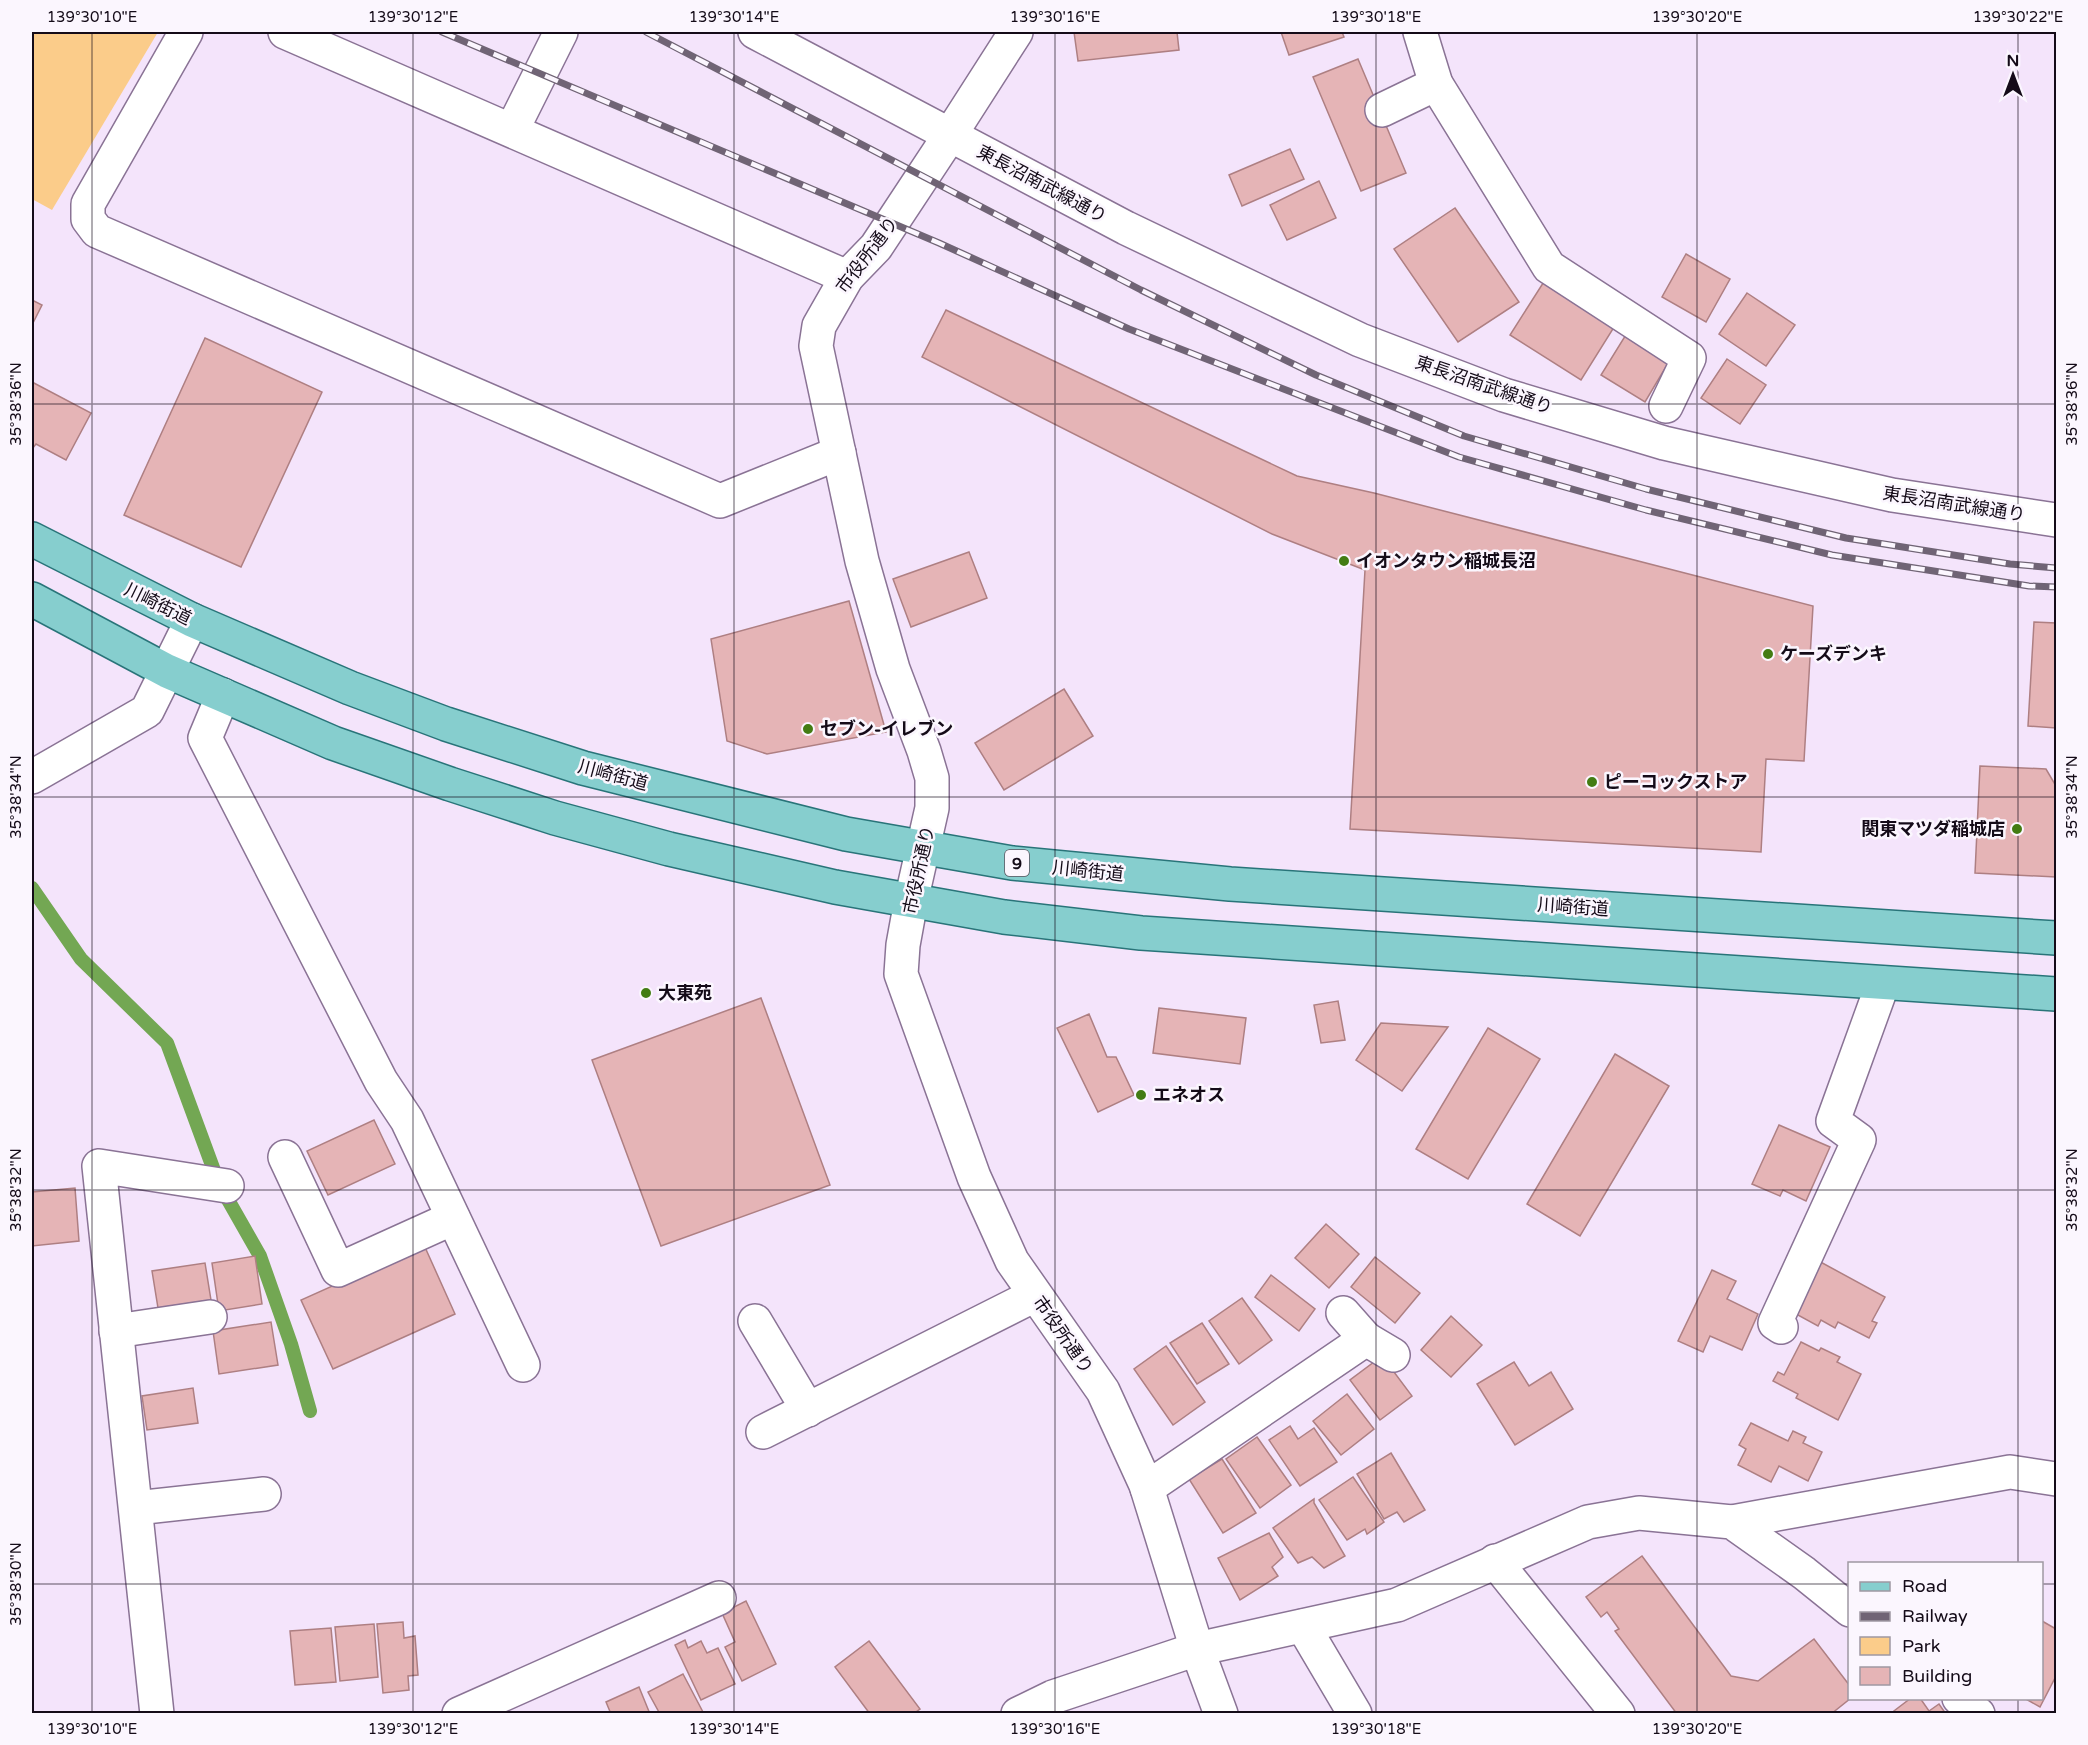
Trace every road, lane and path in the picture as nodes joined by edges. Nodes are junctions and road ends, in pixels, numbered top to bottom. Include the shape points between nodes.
1 (186, 32) edge
2 (285, 32) edge
3 (561, 32) edge
4 (755, 32) edge
5 (1016, 32) edge
6 (1419, 32) edge
7 (1436, 84) junction
8 (1382, 110) dead end
9 (512, 130) junction
10 (950, 135) junction
11 (847, 277) junction
12 (1666, 406) dead end
13 (839, 453) junction
14 (2056, 520) edge
15 (32, 539) edge
16 (32, 599) edge
17 (192, 620) junction
18 (167, 671) junction
19 (223, 695) junction
20 (32, 777) edge
21 (923, 848) junction
22 (911, 902) junction
23 (2056, 938) edge
24 (1883, 983) junction
25 (2056, 994) edge
26 (285, 1157) dead end
27 (227, 1186) dead end
28 (453, 1218) junction
29 (1035, 1295) junction
30 (1343, 1313) dead end
31 (210, 1317) dead end
32 (755, 1321) dead end
33 (1781, 1327) dead end
34 (117, 1330) junction
35 (523, 1365) dead end
36 (808, 1410) junction
37 (763, 1432) dead end
38 (2056, 1479) edge
39 (1147, 1488) junction
40 (264, 1494) dead end
41 (136, 1508) junction
42 (1732, 1522) junction
43 (1495, 1561) junction
44 (719, 1598) dead end
45 (1848, 1608) edge
46 (1303, 1626) junction
47 (1197, 1649) junction
48 (1962, 1700) edge
49 (158, 1713) edge
50 (459, 1713) edge
51 (1018, 1713) edge
52 (1221, 1713) edge
53 (1355, 1713) edge
54 (1618, 1713) edge
55 (1978, 1713) edge

1 - 13 street via 88,204 88,219 97,231 720,501
2 - 9 street
3 - 9 street
4 - 10 street, 東長沼南武線通り
5 - 10 street, 市役所通り
6 - 7 street
7 - 8 street
7 - 12 street via 1549,267 1689,358
9 - 11 street
10 - 11 street, 市役所通り via 876,247
10 - 14 street, 東長沼南武線通り via 1125,228 1360,340 1504,394 1664,443 1892,495
11 - 13 street, 市役所通り via 819,326 816,346
13 - 21 street, 市役所通り via 865,572 893,669 933,778 933,808
15 - 17 main road, 川崎街道 / 9
16 - 18 main road
17 - 18 street
17 - 21 main road, 川崎街道 / 9 via 350,688 446,724 573,764 809,826
18 - 19 main road
18 - 20 street via 147,711
19 - 22 main road via 333,743 555,818 779,875
19 - 28 street via 205,738 381,1081 407,1120
21 - 22 street, 市役所通り
21 - 23 main road, 川崎街道 / 9 via 1012,862 1230,885
22 - 24 main road via 1173,936
22 - 29 street, 市役所通り via 901,974 974,1177 1012,1261
24 - 25 main road
24 - 33 street via 1833,1121 1859,1140 1774,1323
26 - 28 street via 338,1270
27 - 34 street via 99,1166
28 - 35 street
29 - 36 street
29 - 39 street, 市役所通り via 1103,1391
30 - 39 street via 1379,1347
31 - 34 street
32 - 36 street
34 - 41 street
36 - 37 street
38 - 42 street via 2010,1472
39 - 47 street, 市役所通り
40 - 41 street
41 - 49 street
42 - 43 street via 1639,1513 1588,1522
42 - 45 street
43 - 46 street via 1397,1605
43 - 54 street
44 - 50 street
46 - 47 street
46 - 53 street
47 - 51 street via 1053,1696
47 - 52 street, 市役所通り
48 - 55 street

